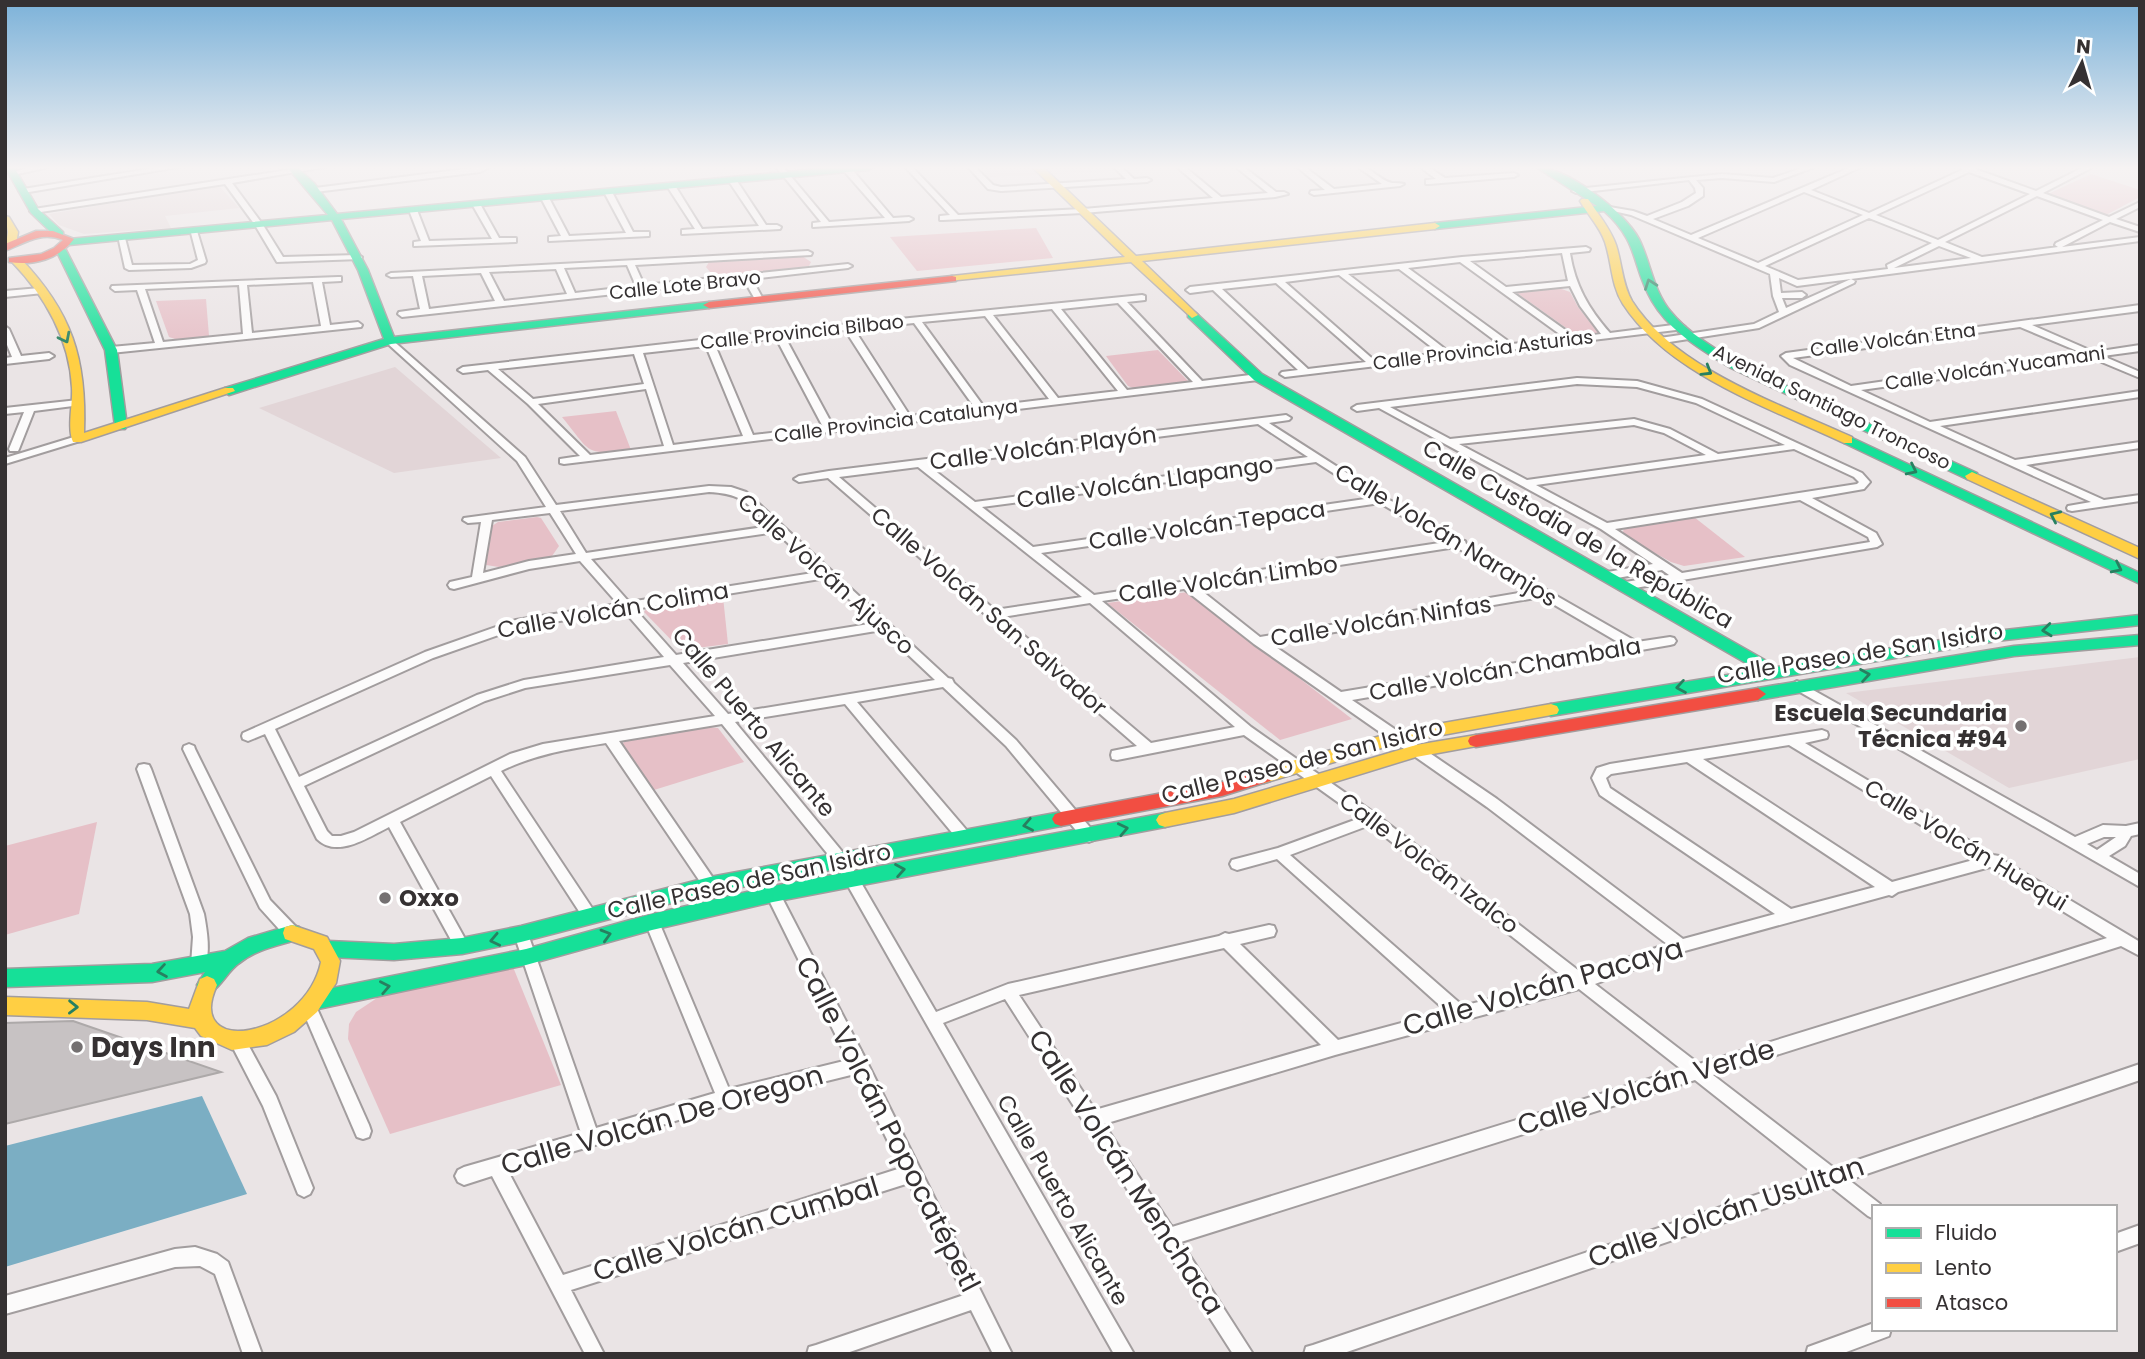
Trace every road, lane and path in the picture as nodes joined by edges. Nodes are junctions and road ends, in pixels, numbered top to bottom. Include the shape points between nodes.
1 (12, 230) edge
2 (52, 230) edge
3 (199, 230) edge
4 (262, 230) edge
5 (342, 230) edge
6 (418, 230) edge
7 (491, 230) edge
8 (562, 230) edge
9 (629, 230) edge
10 (712, 230) edge
11 (1103, 230) edge
12 (1397, 230) edge
13 (1606, 230) edge
14 (1622, 230) edge
15 (1673, 230) edge
16 (1708, 230) edge
17 (1834, 230) edge
18 (1907, 230) edge
19 (1964, 230) edge
20 (2088, 230) edge
21 (193, 231) junction
22 (700, 231) joint
23 (685, 232) dead end
24 (646, 234) dead end
25 (631, 235) junction
26 (121, 238) junction
27 (566, 238) junction
28 (1690, 238) junction
29 (552, 239) dead end
30 (2140, 239) edge
31 (513, 240) dead end
32 (497, 241) junction
33 (63, 242) junction
34 (1939, 243) junction
35 (421, 244) joint
36 (800, 244) dead end
37 (1586, 249) dead end
38 (1565, 250) junction
39 (2049, 250) junction
40 (9, 252) edge
41 (808, 253) junction
42 (358, 257) junction
43 (1132, 258) junction
44 (696, 259) junction
45 (1462, 259) junction
46 (1982, 259) junction
47 (630, 262) junction
48 (559, 266) junction
49 (848, 266) dead end
50 (1401, 266) junction
51 (1757, 267) junction
52 (822, 269) junction
53 (485, 270) junction
54 (1882, 271) junction
55 (1341, 273) junction
56 (417, 274) junction
57 (1774, 274) junction
58 (391, 275) dead end
59 (1863, 276) junction
60 (338, 278) dead end
61 (747, 278) junction
62 (317, 280) junction
63 (1278, 280) junction
64 (710, 282) junction
65 (243, 283) junction
66 (1571, 283) junction
67 (1797, 283) junction
68 (140, 287) junction
69 (115, 288) dead end
70 (1216, 288) junction
71 (641, 289) junction
72 (1190, 290) dead end
73 (1504, 290) junction
74 (40, 291) junction
75 (5, 294) edge
76 (572, 296) junction
77 (1777, 296) junction
78 (1142, 298) dead end
79 (1804, 298) junction
80 (759, 299) junction
81 (1120, 300) junction
82 (501, 304) junction
83 (1054, 306) junction
84 (2140, 308) edge
85 (425, 312) junction
86 (987, 313) junction
87 (1784, 313) junction
88 (402, 314) dead end
89 (916, 320) junction
90 (358, 324) dead end
91 (2019, 324) junction
92 (848, 327) junction
93 (326, 328) junction
94 (5, 329) edge
95 (1687, 332) junction
96 (779, 334) junction
97 (1607, 335) junction
98 (248, 336) junction
99 (1658, 336) junction
100 (1572, 339) junction
101 (390, 341) junction
102 (709, 342) junction
103 (160, 345) junction
104 (1510, 347) junction
105 (2140, 348) edge
106 (111, 349) junction
107 (638, 351) junction
108 (1446, 354) junction
109 (2092, 355) junction
110 (49, 356) dead end
111 (18, 360) junction
112 (5, 361) edge
113 (1374, 364) junction
114 (490, 367) junction
115 (463, 370) dead end
116 (1304, 371) junction
117 (1285, 374) dead end
118 (2140, 374) edge
119 (1258, 377) junction
120 (1200, 384) junction
121 (650, 386) junction
122 (1849, 389) junction
123 (1125, 394) junction
124 (2140, 394) edge
125 (531, 402) junction
126 (1056, 402) junction
127 (78, 403) junction
128 (1380, 405) junction
129 (1357, 408) dead end
130 (30, 409) junction
131 (981, 410) junction
132 (5, 411) edge
133 (906, 418) junction
134 (1286, 418) dead end
135 (1259, 421) junction
136 (1931, 424) junction
137 (121, 426) junction
138 (829, 428) junction
139 (20, 433) junction
140 (5, 438) edge
141 (749, 438) junction
142 (77, 439) junction
143 (1447, 443) junction
144 (1796, 446) junction
145 (2140, 446) edge
146 (669, 447) junction
147 (13, 449) dead end
148 (1717, 457) junction
149 (1317, 458) junction
150 (589, 459) junction
151 (5, 461) edge
152 (564, 461) dead end
153 (919, 463) junction
154 (2015, 463) junction
155 (829, 474) junction
156 (799, 479) dead end
157 (1523, 484) junction
158 (1803, 497) junction
159 (2140, 498) edge
160 (1382, 500) junction
161 (2102, 503) junction
162 (974, 505) junction
163 (2072, 508) dead end
164 (552, 510) junction
165 (487, 519) junction
166 (468, 520) dead end
167 (1605, 527) junction
168 (778, 528) junction
169 (1461, 544) junction
170 (1032, 551) junction
171 (2140, 554) edge
172 (584, 558) junction
173 (1664, 566) junction
174 (830, 574) junction
175 (1606, 576) junction
176 (1679, 576) junction
177 (477, 578) junction
178 (2140, 579) edge
179 (454, 585) dead end
180 (1188, 586) junction
181 (1623, 586) junction
182 (1545, 593) junction
183 (1092, 599) junction
184 (624, 605) junction
185 (994, 614) junction
186 (2140, 620) edge
187 (883, 626) junction
188 (1670, 640) dead end
189 (2140, 640) edge
190 (1258, 641) junction
191 (1634, 646) junction
192 (671, 659) junction
193 (1773, 671) junction
194 (948, 682) junction
195 (1797, 685) junction
196 (1340, 697) junction
197 (849, 700) junction
198 (725, 719) junction
199 (268, 727) junction
200 (1246, 730) junction
201 (1822, 735) dead end
202 (248, 736) dead end
203 (609, 737) junction
204 (1398, 737) junction
205 (1792, 741) junction
206 (189, 749) dead end
207 (1149, 749) junction
208 (1416, 751) junction
209 (1117, 755) dead end
210 (1690, 757) junction
211 (1298, 767) junction
212 (144, 769) dead end
213 (493, 769) junction
214 (1320, 781) junction
215 (298, 783) junction
216 (1071, 817) junction
217 (1372, 819) junction
218 (393, 821) junction
219 (2133, 830) edge
220 (1089, 836) junction
221 (964, 837) junction
222 (2075, 843) junction
223 (1279, 853) junction
224 (2098, 856) junction
225 (840, 859) junction
226 (1994, 860) junction
227 (1237, 864) dead end
228 (851, 879) junction
229 (2140, 881) edge
230 (709, 885) junction
231 (1892, 890) junction
232 (772, 894) junction
233 (589, 915) junction
234 (1791, 917) junction
235 (652, 922) junction
236 (1269, 931) dead end
237 (292, 933) junction
238 (520, 934) junction
239 (1225, 939) junction
240 (2123, 939) junction
241 (1681, 946) junction
242 (462, 947) junction
243 (328, 949) junction
244 (2140, 950) edge
245 (526, 957) junction
246 (229, 959) junction
247 (199, 965) junction
248 (5, 978) edge
249 (1583, 981) junction
250 (1008, 991) junction
251 (314, 1005) junction
252 (5, 1006) edge
253 (1460, 1013) junction
254 (200, 1020) junction
255 (933, 1020) junction
256 (238, 1041) junction
257 (1335, 1048) junction
258 (860, 1065) junction
259 (1698, 1071) junction
260 (2140, 1072) edge
261 (725, 1098) junction
262 (1093, 1119) junction
263 (363, 1131) dead end
264 (591, 1138) junction
265 (496, 1166) junction
266 (913, 1173) junction
267 (1832, 1175) junction
268 (464, 1176) dead end
269 (304, 1188) dead end
270 (1872, 1208) edge
271 (2140, 1234) edge
272 (1169, 1237) junction
273 (2117, 1242) edge
274 (559, 1285) junction
275 (975, 1300) junction
276 (5, 1306) edge
277 (1877, 1331) edge
278 (253, 1354) edge
279 (595, 1354) edge
280 (816, 1354) edge
281 (1003, 1354) edge
282 (1125, 1354) edge
283 (1244, 1354) edge
284 (1312, 1354) edge
285 (1815, 1354) edge

1 - 40 street
2 - 33 street
3 - 21 street
4 - 42 street via 280,260
5 - 42 street, Calle Puerto Alicante
6 - 35 street
7 - 32 street
8 - 27 street
9 - 25 street
10 - 22 street
11 - 43 street, Calle Custodia de la República
12 - 43 street, Calle Lote Bravo
13 - 99 street, Avenida Santiago Troncoso via 1625,300
95 -> 14 street, Avenida Santiago Troncoso via 1655,298 1639,249
15 - 28 street
16 - 28 street
17 - 51 street
18 - 34 street
19 - 34 street
20 - 39 street
21 - 26 street
21 - 26 street via 202,261 191,266 129,268
22 - 23 street
24 - 25 street
25 - 27 street
26 - 33 street
27 - 29 street
28 - 51 street
30 - 39 street
31 - 32 street
32 - 35 street
33 - 40 street via 38,258
33 - 40 street via 30,236
33 - 106 street
34 - 46 street
34 - 54 street
36 - 41 street
37 - 38 street
38 - 45 street
38 - 66 street
39 - 46 street
40 - 74 street
41 - 44 street
41 - 52 street
42 - 101 street, Calle Puerto Alicante
43 - 80 street, Calle Lote Bravo
43 - 119 street, Calle Custodia de la República
44 - 47 street
44 - 64 street
45 - 50 street
45 - 73 street
46 - 54 street
47 - 48 street
47 - 71 street
48 - 53 street
48 - 76 street
49 - 52 street
50 - 55 street
50 - 104 street
51 - 57 street
52 - 61 street
53 - 56 street
53 - 82 street
54 - 59 street
55 - 63 street
55 - 108 street
56 - 58 street
56 - 85 street
57 - 67 street
57 - 77 street
59 - 67 street
59 - 79 street
60 - 62 street
61 - 64 street
61 - 80 street
62 - 65 street
62 - 93 street
63 - 70 street
63 - 113 street
64 - 71 street
65 - 68 street
65 - 98 street
66 - 73 street
66 - 97 street via 1589,316
67 - 79 street
68 - 69 street
68 - 103 street
70 - 72 street
70 - 116 street
71 - 76 street
73 - 100 street
74 - 75 street
74 -> 127 street via 73,354
76 - 82 street
77 - 79 street
77 - 87 street
78 - 81 street, Calle Provincia Bilbao
79 - 87 street
80 - 101 street, Calle Lote Bravo
81 - 83 street, Calle Provincia Bilbao
81 - 120 street
82 - 85 street
83 - 86 street, Calle Provincia Bilbao
83 - 123 street
84 - 91 street, Calle Volcán Etna
85 - 88 street
86 - 89 street, Calle Provincia Bilbao
86 - 126 street
87 - 95 street via 1756,326
89 - 92 street, Calle Provincia Bilbao
89 - 131 street
90 - 93 street
91 - 109 street
91 - 122 street, Calle Volcán Etna via 1786,356
92 - 96 street, Calle Provincia Bilbao
92 - 133 street
93 - 98 street
94 - 111 street
95 - 99 street
95 - 99 street, Calle Provincia Asturias
171 -> 95 street, Avenida Santiago Troncoso via 1756,376
96 - 102 street, Calle Provincia Bilbao
96 - 138 street
97 - 99 street, Calle Provincia Asturias
97 - 100 street, Calle Provincia Asturias
98 - 103 street
99 -> 178 street, Avenida Santiago Troncoso via 1721,379
100 - 104 street, Calle Provincia Asturias
101 - 137 street, Calle Lote Bravo
101 - 164 street, Calle Puerto Alicante via 521,459
102 - 107 street, Calle Provincia Bilbao
102 - 141 street
103 - 106 street
104 - 108 street, Calle Provincia Asturias
105 - 109 street, Calle Volcán Yucamani
106 - 137 street
107 - 114 street, Calle Provincia Bilbao
107 - 121 street
108 - 113 street, Calle Provincia Asturias
109 - 118 street
109 - 122 street, Calle Volcán Yucamani
110 - 111 street
111 - 112 street
113 - 116 street, Calle Provincia Asturias
114 - 115 street, Calle Provincia Bilbao
114 - 125 street
116 - 117 street, Calle Provincia Asturias
119 - 120 street, Calle Provincia Catalunya
119 - 175 street, Calle Custodia de la República
120 - 123 street, Calle Provincia Catalunya
121 - 125 street
121 - 146 street
122 - 136 street, Calle Volcán Etna
123 - 126 street, Calle Provincia Catalunya
124 - 136 street
125 - 150 street
126 - 131 street, Calle Provincia Catalunya
127 - 130 street
127 - 142 street
128 - 129 street
128 - 143 street
128 - 144 street via 1577,381 1615,381 1679,394
130 - 132 street
130 - 139 street
131 - 133 street, Calle Provincia Catalunya
133 - 138 street, Calle Provincia Catalunya
134 - 135 street, Calle Volcán Playón
135 - 149 street, Calle Volcán Naranjos
135 - 153 street, Calle Volcán Playón
136 - 154 street, Calle Volcán Etna
137 - 142 street, Calle Lote Bravo
138 - 141 street, Calle Provincia Catalunya
139 - 140 street
139 - 147 street
141 - 146 street, Calle Provincia Catalunya
142 - 151 street
143 - 148 street via 1634,422 1667,431
143 - 157 street
144 - 148 street
144 - 158 street via 1866,482
145 - 154 street
146 - 150 street, Calle Provincia Catalunya
148 - 157 street
149 - 160 street, Calle Volcán Naranjos
149 - 162 street, Calle Volcán Llapango
150 - 152 street, Calle Provincia Catalunya
153 - 155 street, Calle Volcán Playón
153 - 162 street, Calle Volcán Izalco
154 - 161 street, Calle Volcán Etna
155 - 156 street, Calle Volcán Playón
155 - 185 street, Calle Volcán San Salvador
157 - 167 street
158 - 167 street
158 - 176 street via 1872,535 1877,544
159 - 161 street
160 - 169 street, Calle Volcán Naranjos
160 - 170 street, Calle Volcán Tepaca
161 - 163 street
162 - 170 street, Calle Volcán Izalco
164 - 165 street, Calle Volcán Ajusco
164 - 168 street, Calle Volcán Ajusco via 720,489 742,495
164 - 172 street, Calle Puerto Alicante
165 - 166 street, Calle Volcán Ajusco
165 - 177 street
167 - 173 street
168 - 172 street
168 - 174 street, Calle Volcán Ajusco
169 - 180 street, Calle Volcán Limbo
169 - 182 street, Calle Volcán Naranjos
170 - 183 street, Calle Volcán Izalco
172 - 177 street
172 - 184 street, Calle Puerto Alicante
173 - 175 street
173 - 176 street
174 - 184 street, Calle Volcán Colima
174 - 187 street, Calle Volcán Ajusco
175 - 181 street, Calle Custodia de la República
176 - 181 street
177 - 179 street
180 - 183 street, Calle Volcán Limbo
180 - 190 street
181 - 193 street, Calle Custodia de la República
182 - 190 street, Calle Volcán Ninfas
182 - 191 street, Calle Volcán Naranjos
183 - 185 street, Calle Volcán Limbo
183 - 200 street, Calle Volcán Izalco
184 - 192 street, Calle Puerto Alicante
184 - 199 street, Calle Volcán Colima via 488,633
185 - 207 street, Calle Volcán San Salvador
186 -> 193 street, Calle Paseo de San Isidro via 1996,636
187 - 192 street
187 - 194 street, Calle Volcán Ajusco
188 - 191 street, Calle Volcán Chambala
195 -> 189 street, Calle Paseo de San Isidro via 2014,651
190 - 196 street
191 - 196 street, Calle Volcán Chambala
192 - 198 street, Calle Puerto Alicante
192 - 215 street via 556,678 481,698
193 - 195 street, Calle Custodia de la República
193 -> 204 street, Calle Paseo de San Isidro
194 - 197 street
194 - 216 street, Calle Volcán Ajusco via 1011,743
195 - 208 street, Calle Paseo de San Isidro
195 - 222 street, Calle Custodia de la República
196 - 204 street
197 - 198 street
197 - 221 street
198 - 203 street
198 - 225 street, Calle Puerto Alicante
199 - 202 street, Calle Volcán Colima
199 - 215 street
200 - 207 street
200 - 211 street, Calle Volcán Izalco
201 - 205 street
203 - 213 street via 529,752
203 - 230 street
204 - 208 street
204 - 211 street, Calle Paseo de San Isidro
205 - 210 street
205 - 226 street, Calle Volcán Huequi
206 - 237 street via 265,904
207 - 209 street
208 - 214 street, Calle Paseo de San Isidro
208 - 241 street
210 - 231 street
210 - 234 street via 1610,769 1599,778 1605,790
211 - 214 street, Calle Volcán Izalco
211 - 216 street, Calle Paseo de San Isidro via 1222,789
212 - 247 street via 197,914
213 - 218 street
213 - 233 street
214 - 217 street, Calle Volcán Izalco
220 -> 214 street, Calle Paseo de San Isidro via 1234,806
215 - 218 street via 328,841 341,842
216 - 220 street, Calle Volcán Ajusco
216 -> 221 street, Calle Paseo de San Isidro
217 - 223 street
217 - 249 street, Calle Volcán Izalco
218 - 242 street
219 - 222 street via 2103,831
219 - 224 street
228 -> 220 street, Calle Paseo de San Isidro
221 - 225 street, Calle Paseo de San Isidro
222 - 224 street, Calle Custodia de la República
223 - 227 street
223 - 253 street
224 - 229 street, Calle Custodia de la República
225 - 228 street, Calle Puerto Alicante
225 - 230 street, Calle Paseo de San Isidro
226 - 231 street, Calle Volcán Pacaya
226 - 240 street, Calle Volcán Huequi
228 - 232 street, Calle Paseo de San Isidro
228 - 255 street, Calle Puerto Alicante
230 - 233 street, Calle Paseo de San Isidro
231 - 234 street, Calle Volcán Pacaya
232 - 235 street, Calle Paseo de San Isidro
232 - 258 street, Calle Volcán Popocatépetl
233 - 238 street, Calle Paseo de San Isidro
234 - 241 street, Calle Volcán Pacaya
245 -> 235 street, Calle Paseo de San Isidro
235 - 261 street
236 - 239 street
237 - 243 street via 314,937
237 - 246 street via 249,945
238 -> 242 street, Calle Paseo de San Isidro
238 - 245 street
239 - 250 street
239 - 257 street
240 - 244 street, Calle Volcán Huequi
240 - 259 street, Calle Volcán Verde
241 - 249 street, Calle Volcán Pacaya
242 - 243 street, Calle Paseo de San Isidro via 394,952
243 - 251 street via 332,963 329,981
251 -> 245 street, Calle Paseo de San Isidro
245 - 264 street
246 - 247 street
246 - 254 street via 204,990
247 -> 248 street via 111,976
249 - 253 street, Calle Volcán Pacaya
249 - 259 street, Calle Volcán Izalco
250 - 255 street
250 - 262 street, Calle Volcán Menchaca
251 - 256 street via 288,1026
251 - 263 street
252 -> 254 street via 147,1011
253 - 257 street, Calle Volcán Pacaya
254 - 256 street via 213,1036
255 - 282 street, Calle Puerto Alicante
256 - 269 street via 271,1102
257 - 262 street, Calle Volcán Pacaya
258 - 261 street, Calle Volcán De Oregon
258 - 266 street, Calle Volcán Popocatépetl
259 - 267 street, Calle Volcán Izalco
259 - 272 street, Calle Volcán Verde
260 - 267 street, Calle Volcán Usultan
261 - 264 street, Calle Volcán De Oregon
262 - 272 street, Calle Volcán Menchaca
264 - 265 street, Calle Volcán De Oregon
265 - 268 street, Calle Volcán De Oregon
265 - 274 street
266 - 274 street, Calle Volcán Cumbal
266 - 275 street, Calle Volcán Popocatépetl
267 - 270 street, Calle Volcán Izalco
267 - 284 street, Calle Volcán Usultan
271 - 273 street
272 - 283 street, Calle Volcán Menchaca
274 - 279 street
275 - 280 street
275 - 281 street, Calle Volcán Popocatépetl
276 - 278 street via 195,1254 222,1268
277 - 285 street

